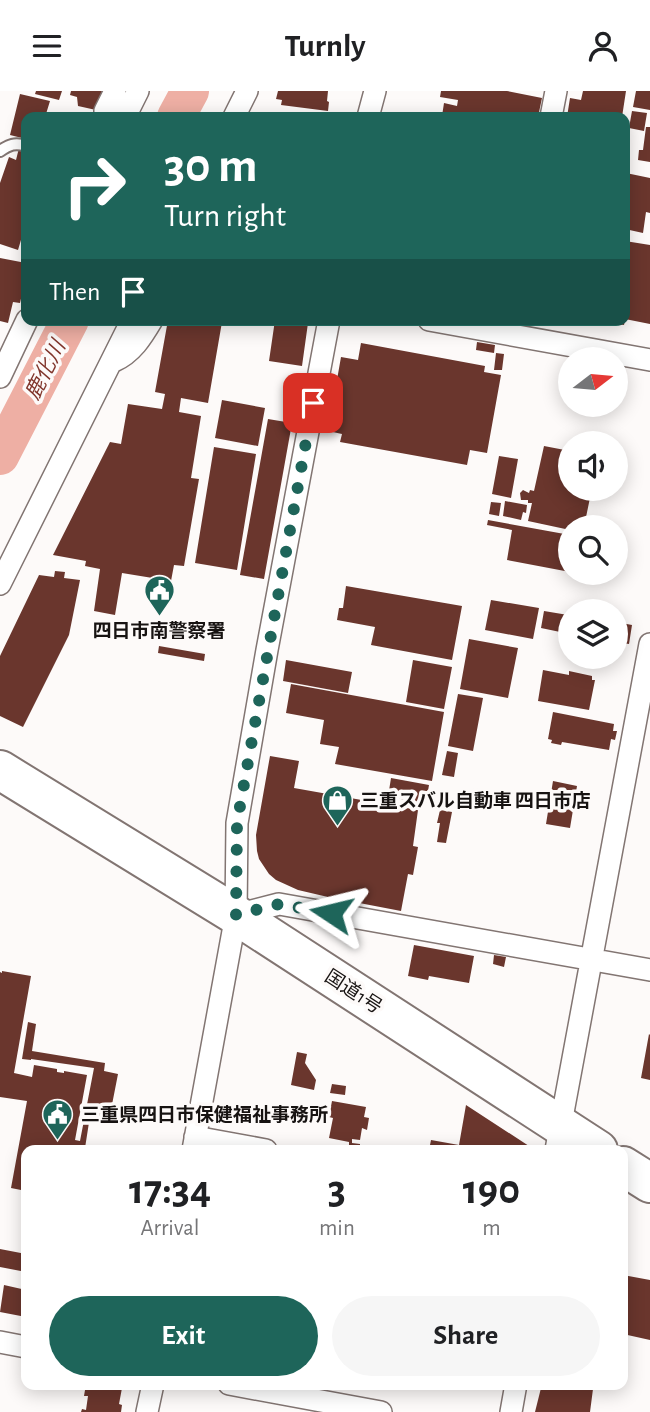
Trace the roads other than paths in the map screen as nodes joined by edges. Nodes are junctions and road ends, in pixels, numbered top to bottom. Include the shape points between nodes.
1 (115, 91) edge
2 (138, 91) edge
3 (247, 91) edge
4 (375, 91) edge
5 (556, 91) edge
6 (115, 112) edge
7 (117, 112) edge
8 (236, 112) edge
9 (369, 112) edge
10 (552, 112) edge
11 (21, 144) edge
12 (0, 151) edge
13 (24, 326) edge
14 (129, 326) edge
15 (148, 326) edge
16 (328, 326) edge
17 (492, 326) edge
18 (513, 328) edge
19 (650, 360) edge
20 (111, 363) junction
21 (0, 377) edge
22 (0, 584) edge
23 (650, 644) edge
24 (0, 771) edge
25 (236, 915) junction
26 (592, 960) junction
27 (650, 970) edge
28 (559, 1138) edge
29 (194, 1143) edge
30 (215, 1145) edge
31 (582, 1145) edge
32 (628, 1169) edge
33 (650, 1183) edge
34 (0, 1342) edge
35 (21, 1346) edge
36 (152, 1390) edge
37 (294, 1390) edge
38 (515, 1390) edge
39 (316, 1392) edge
40 (148, 1412) edge
41 (381, 1412) edge
42 (511, 1412) edge

1 - 6 street
2 - 7 street
3 - 8 street
4 - 9 street
5 - 10 street
11 - 12 lane
13 - 21 street
14 - 20 street
15 - 20 street via 137,344
16 - 25 street via 237,823
17 - 18 street
18 - 19 street
20 - 22 street
23 - 26 street
24 - 25 highway, 国道1号
25 - 26 street via 279,904
25 - 28 highway, 国道1号
25 - 29 street
26 - 27 street
26 - 28 street
28 - 31 highway, 国道1号
29 - 30 street
32 - 33 highway
34 - 35 street
36 - 40 street
37 - 39 street
38 - 42 street
39 - 41 street

